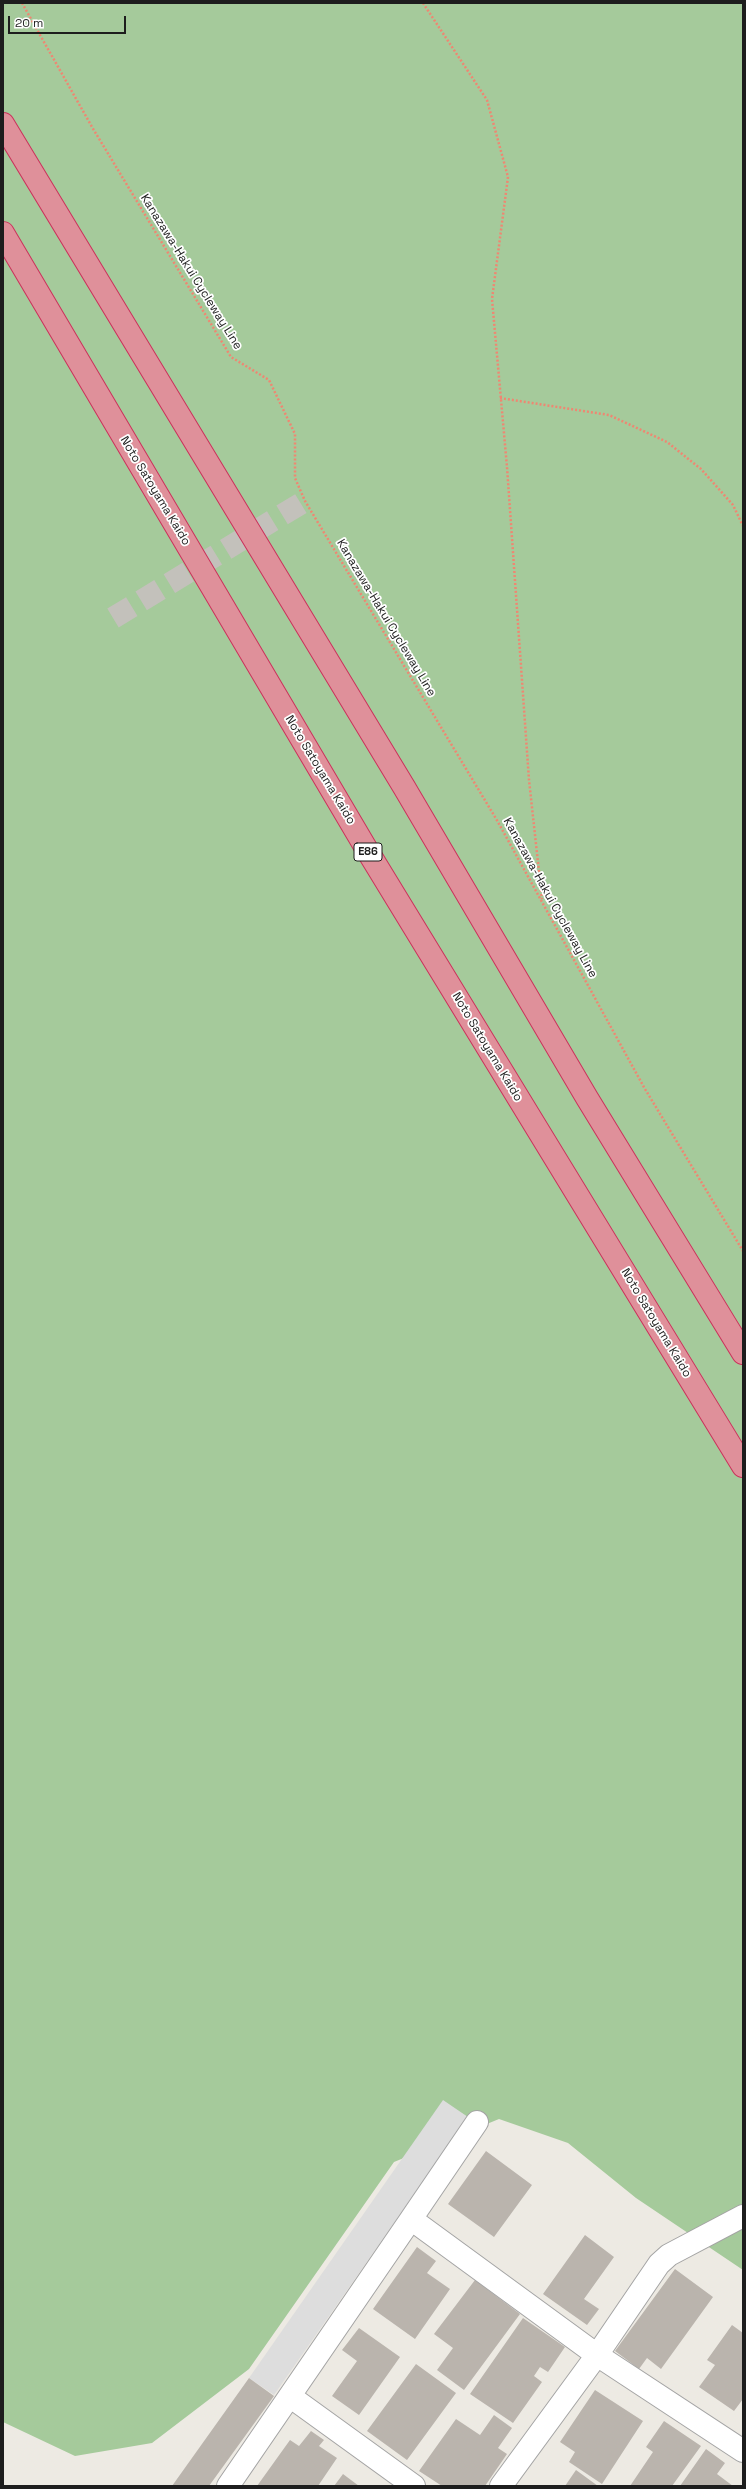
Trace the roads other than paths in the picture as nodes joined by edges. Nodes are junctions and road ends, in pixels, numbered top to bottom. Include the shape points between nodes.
1 (3, 124) edge
2 (3, 233) edge
3 (743, 1353) edge
4 (743, 1466) edge
5 (477, 2122) dead end
6 (743, 2216) edge
7 (411, 2219) junction
8 (597, 2354) junction
9 (290, 2397) junction
10 (743, 2451) edge
11 (228, 2486) edge
12 (414, 2486) edge
13 (502, 2486) edge

1 - 3 highway via 400,780 587,1098
2 - 4 highway, Noto Satoyama Kaido / E86 via 370,855
5 - 7 street
6 - 8 street via 669,2255 659,2264
7 - 8 street
7 - 9 street
8 - 10 street
8 - 13 street
9 - 11 street
9 - 12 street

